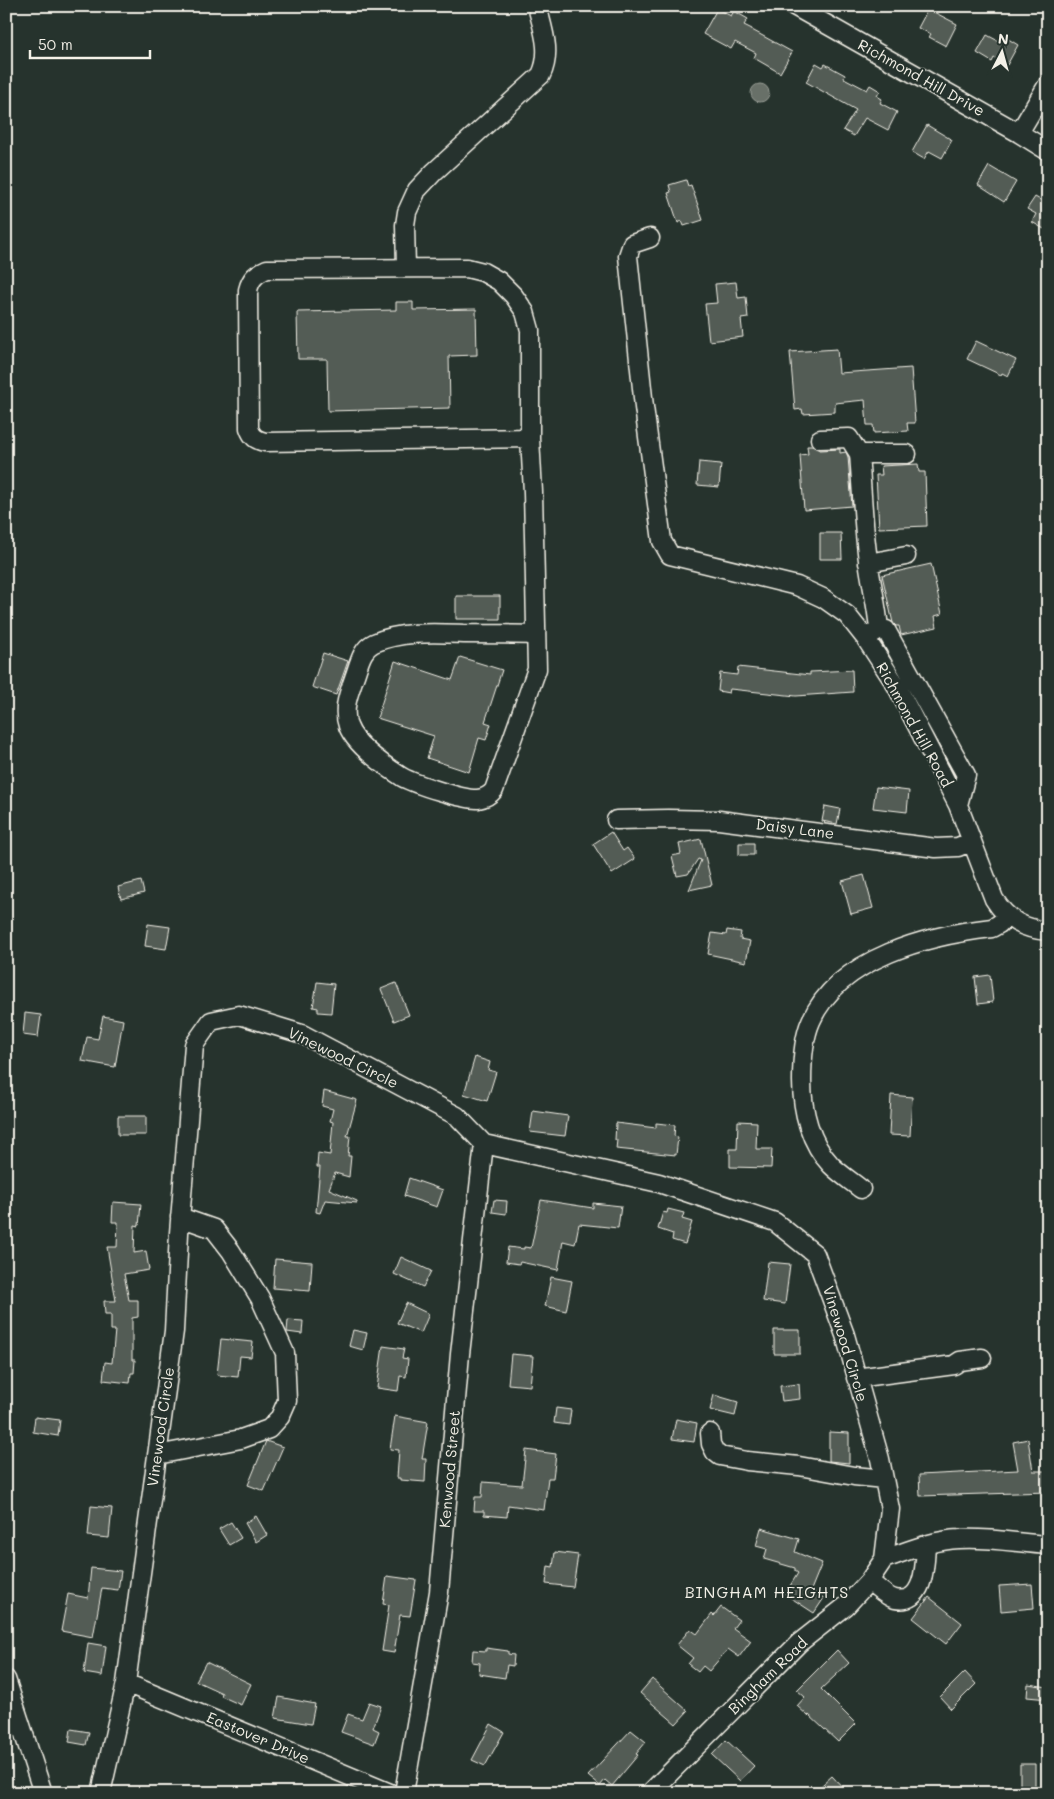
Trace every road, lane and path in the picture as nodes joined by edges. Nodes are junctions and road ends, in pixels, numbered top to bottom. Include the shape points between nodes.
1 (537, 6) edge
2 (798, 7) edge
3 (1048, 84) edge
4 (1020, 133) junction
5 (1048, 151) edge
6 (650, 238) dead end
7 (406, 267) junction
8 (530, 438) junction
9 (820, 439) dead end
10 (859, 454) junction
11 (907, 454) dead end
12 (906, 556) dead end
13 (868, 562) junction
14 (536, 634) junction
15 (872, 634) junction
16 (616, 820) dead end
17 (972, 841) junction
18 (1007, 916) junction
19 (1048, 931) edge
20 (484, 1144) junction
21 (861, 1189) dead end
22 (180, 1217) junction
23 (982, 1358) dead end
24 (856, 1378) junction
25 (710, 1433) dead end
26 (157, 1455) junction
27 (884, 1479) junction
28 (926, 1545) junction
29 (1048, 1545) edge
30 (884, 1559) junction
31 (869, 1581) junction
32 (126, 1683) junction
33 (8, 1690) edge
34 (43, 1793) edge
35 (102, 1793) edge
36 (390, 1793) edge
37 (404, 1793) edge
38 (650, 1793) edge

1 - 7 street via 547,50 541,75 417,190 405,225
2 - 4 street, Richmond Hill Drive
3 - 4 street
4 - 5 street, Richmond Hill Drive
6 - 15 street, Richmond Hill Road via 632,244 628,256 662,541 670,555 797,586 824,598
7 - 8 street via 467,268 483,272 499,281 514,296 525,312 530,330
7 - 8 street via 267,269 257,273 248,290 251,435 265,442
8 - 14 street
9 - 10 street via 849,438
10 - 11 street
10 - 13 street
12 - 13 street
13 - 15 street via 878,607
14 - 14 street via 536,670 500,778 489,796 480,799 459,797 404,778 378,760 354,737 346,719 347,700 362,654 373,644 389,638 425,633
15 - 17 street, Richmond Hill Road via 958,806
16 - 17 street, Daisy Lane via 719,820 936,848 958,847
17 - 18 street, Richmond Hill Road via 994,899
18 - 19 street, Richmond Hill Road via 1025,927
18 - 21 street via 992,928 930,939 887,954 848,976 832,990 816,1012 806,1035 802,1066 807,1120 824,1156
20 - 22 street, Vinewood Circle via 457,1116 302,1034 240,1015 211,1021 194,1045
20 - 24 street, Vinewood Circle via 659,1183 775,1222 814,1254 845,1335
20 - 37 street, Kenwood Street via 460,1354 439,1592
22 - 26 street, Vinewood Circle via 174,1331
22 - 26 street via 214,1229 260,1298 285,1352 287,1401 280,1417 269,1429 241,1439
23 - 24 street via 954,1365
24 - 27 street, Vinewood Circle
25 - 27 street via 711,1444 720,1456
26 - 32 street, Vinewood Circle
27 - 30 street, Vinewood Circle via 890,1509
28 - 29 street via 957,1539 999,1539
28 - 30 street
28 - 31 street via 924,1575 919,1590 907,1598 890,1597
30 - 31 street, Bingham Road
31 - 38 street, Bingham Road via 846,1606 799,1643
32 - 35 street, Vinewood Circle
32 - 36 street, Eastover Drive
33 - 34 street

